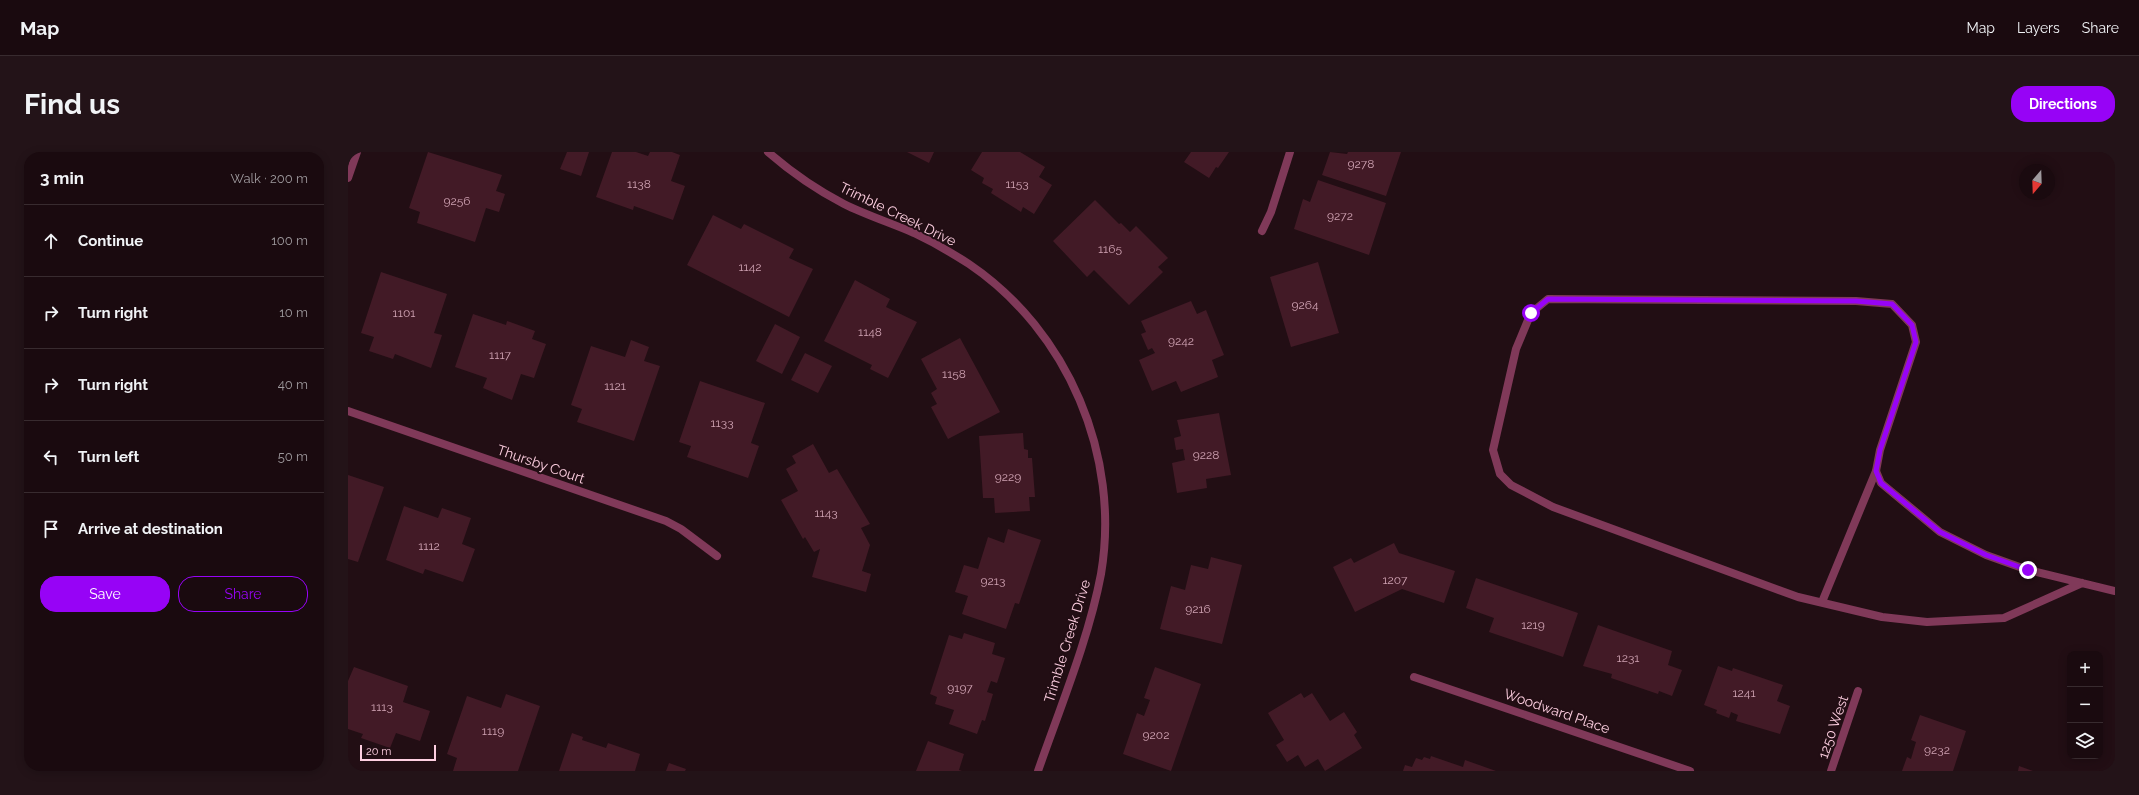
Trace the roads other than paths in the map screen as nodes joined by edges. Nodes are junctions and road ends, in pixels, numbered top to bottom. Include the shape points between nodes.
1 (357, 152) edge
2 (768, 152) edge
3 (1290, 152) edge
4 (348, 178) edge
5 (1262, 230) dead end
6 (348, 411) edge
7 (1876, 471) junction
8 (718, 556) dead end
9 (2082, 583) junction
10 (2115, 591) edge
11 (1822, 602) junction
12 (1414, 676) dead end
13 (1858, 691) dead end
14 (1038, 771) edge
15 (1690, 771) edge
16 (1831, 771) edge

1 - 4 street
2 - 14 street, Trimble Creek Drive via 844,204 945,249 995,284 1018,306 1053,350 1070,377 1084,408 1101,473 1104,539 1101,572 1084,636
3 - 5 street via 1271,212
6 - 8 street, Thursby Court via 666,521
7 - 9 street via 1881,483 1940,532 1986,555 2028,570
7 - 11 street
7 - 11 street via 1880,450 1916,342 1912,325 1892,304 1856,301 1548,299 1531,313 1516,349 1493,450 1500,474 1511,485 1553,507 1590,521 1798,597
9 - 10 street
9 - 11 street via 2004,618 1927,622 1882,617
12 - 15 street, Woodward Place
13 - 16 street, 1250 West

